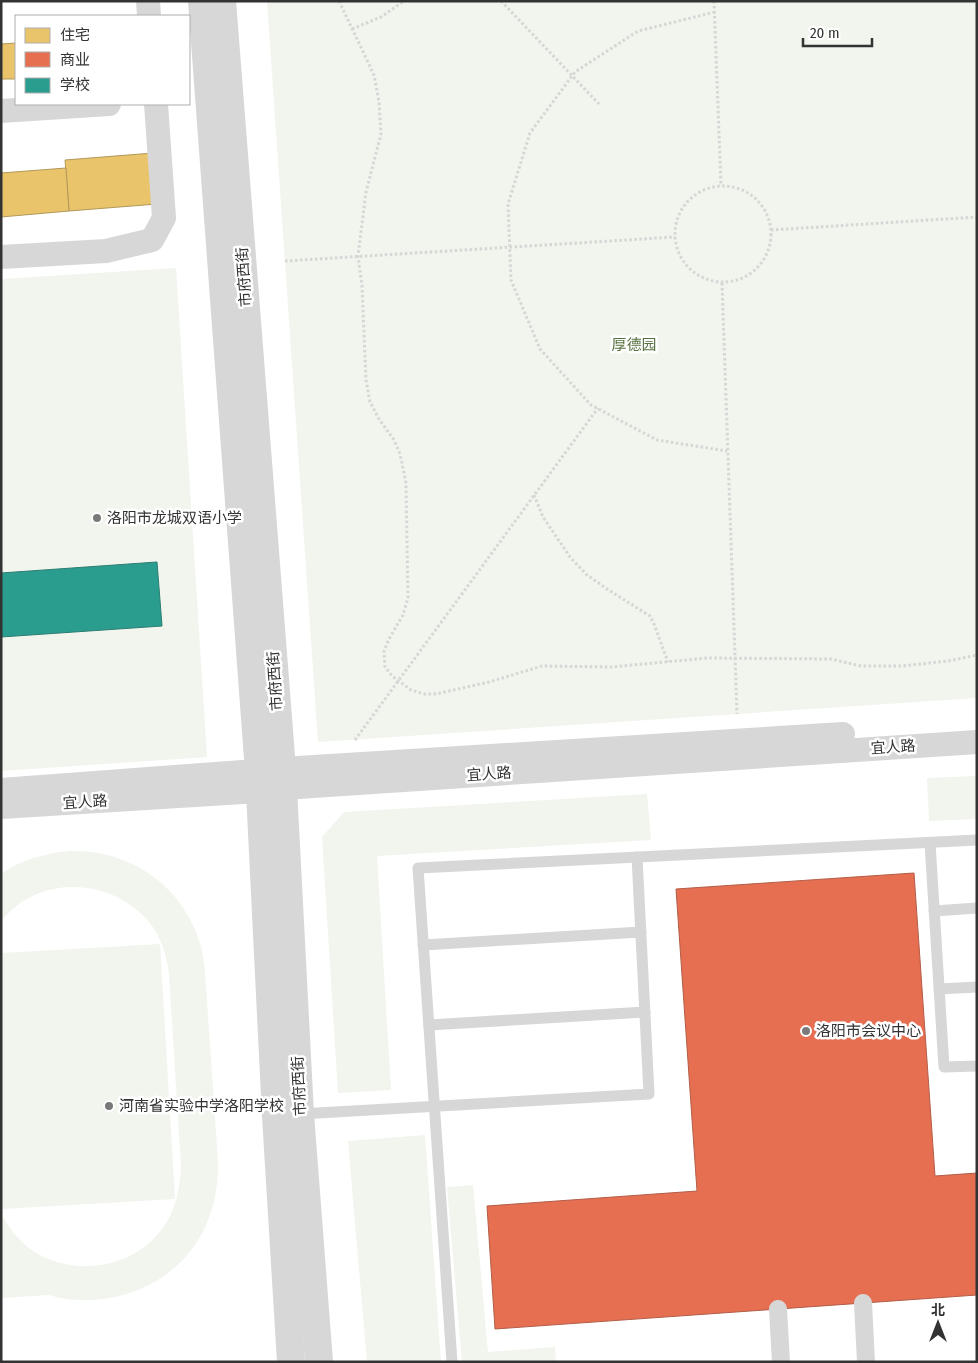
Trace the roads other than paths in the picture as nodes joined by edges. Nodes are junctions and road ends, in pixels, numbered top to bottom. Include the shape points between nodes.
1 (148, 1) edge
2 (202, 1) edge
3 (222, 1) edge
4 (149, 15) edge
5 (94, 105) edge
6 (156, 105) edge
7 (1, 111) edge
8 (1, 257) edge
9 (977, 726) edge
10 (977, 742) edge
11 (271, 780) junction
12 (1, 790) edge
13 (1, 807) edge
14 (977, 840) edge
15 (930, 842) junction
16 (637, 857) junction
17 (977, 908) edge
18 (934, 910) junction
19 (641, 932) junction
20 (423, 945) junction
21 (977, 987) edge
22 (939, 989) junction
23 (645, 1012) junction
24 (429, 1025) junction
25 (977, 1066) edge
26 (435, 1106) junction
27 (288, 1115) junction
28 (863, 1303) dead end
29 (778, 1309) dead end
30 (291, 1362) edge
31 (319, 1362) edge
32 (452, 1362) edge
33 (781, 1362) edge
34 (866, 1362) edge

1 - 4 street
2 - 11 street, 市府西街
3 - 11 street, 市府西街
5 - 7 street
6 - 8 street via 164,218 152,240 106,251
9 - 11 street, 宜人路
10 - 11 street, 宜人路
11 - 12 street, 宜人路
11 - 13 street, 宜人路
11 - 27 street, 市府西街
14 - 15 lane
15 - 16 lane
15 - 18 lane
16 - 19 lane
16 - 20 lane via 418,868
17 - 18 lane
18 - 22 lane
19 - 20 lane
19 - 23 lane
20 - 24 lane
21 - 22 lane
22 - 25 lane via 944,1067
23 - 24 lane
23 - 26 lane via 649,1094
24 - 26 lane
26 - 27 lane
26 - 32 lane
27 - 30 street, 市府西街
27 - 31 street, 市府西街
28 - 34 street
29 - 33 street

